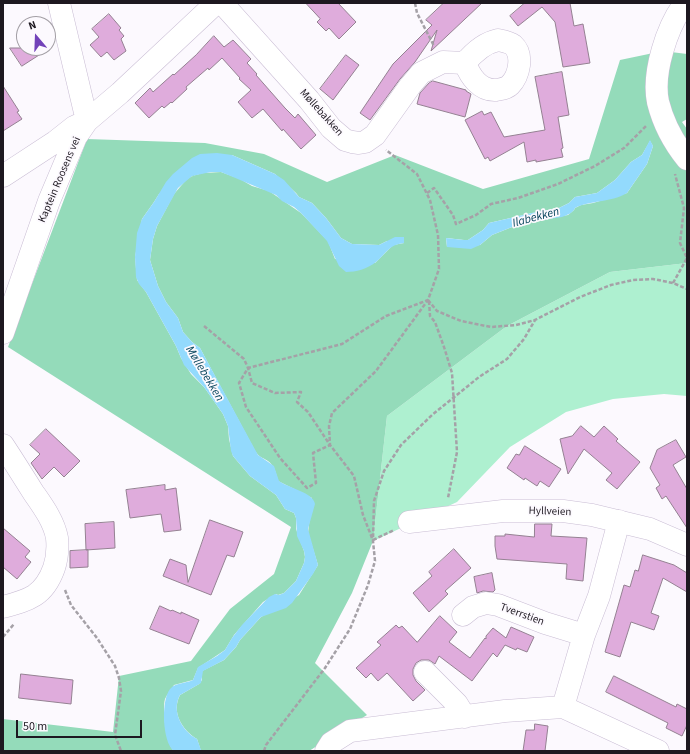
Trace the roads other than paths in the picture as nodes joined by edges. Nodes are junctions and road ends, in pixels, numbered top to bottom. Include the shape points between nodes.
1 (58, 3) edge
2 (216, 3) edge
3 (222, 3) edge
4 (685, 3) edge
5 (465, 63) dead end
6 (88, 121) junction
7 (687, 158) edge
8 (5, 171) edge
9 (3, 333) edge
10 (3, 445) edge
11 (619, 521) junction
12 (409, 522) dead end
13 (687, 545) edge
14 (8, 616) edge
15 (463, 616) dead end
16 (584, 635) junction
17 (425, 672) dead end
18 (563, 707) junction
19 (465, 716) junction
20 (326, 751) edge
21 (658, 751) edge

1 - 6 street
2 - 6 street
3 - 5 street, Møllebakken via 331,128 345,140 365,142 375,135 421,73 443,62
4 - 7 street via 669,31 660,64 658,101 671,136
6 - 8 street via 74,127
6 - 9 street, Kaptein Roosens vei via 76,137 49,201
10 - 14 street via 46,512 57,539 57,559 49,581 44,588
11 - 12 street, Hyllveien via 563,511 503,511
11 - 13 street, Hyllveien via 650,529
11 - 16 street via 599,596
15 - 16 street, Tverrstien via 473,607 486,603
16 - 18 street
17 - 19 street via 457,704
18 - 19 street
18 - 21 street
19 - 20 street via 350,731 331,743

